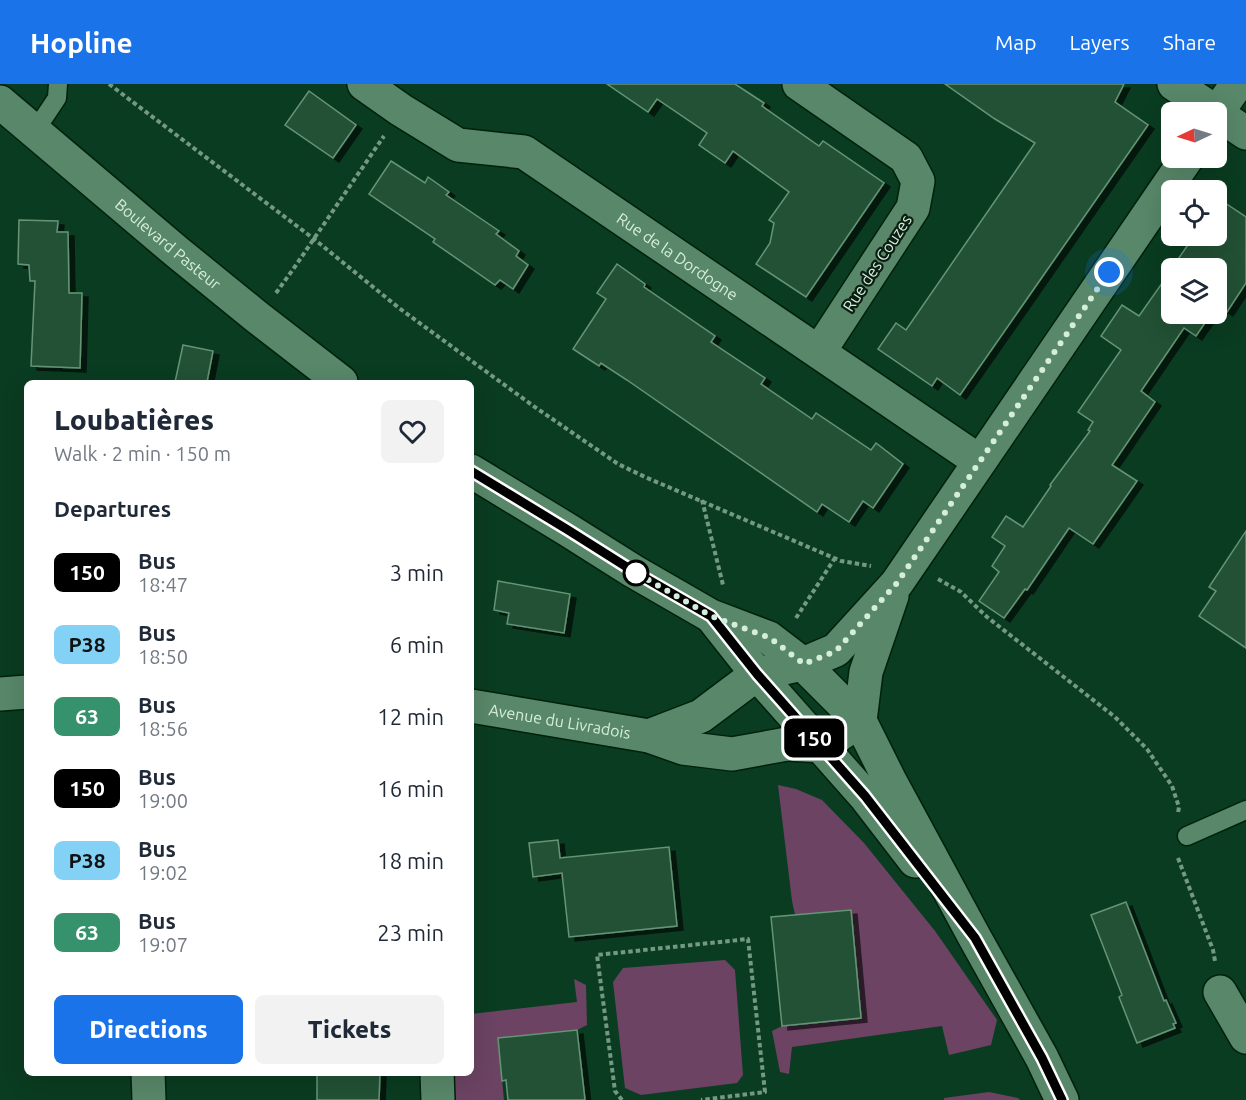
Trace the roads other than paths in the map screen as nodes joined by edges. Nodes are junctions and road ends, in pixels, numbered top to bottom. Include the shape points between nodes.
1 (58, 84) edge
2 (364, 84) edge
3 (799, 84) edge
4 (1174, 84) edge
5 (1238, 84) edge
6 (0, 102) edge
7 (1200, 102) edge
8 (1224, 102) edge
9 (1227, 120) edge
10 (35, 131) junction
11 (1246, 133) edge
12 (1180, 168) edge
13 (819, 352) junction
14 (338, 380) edge
15 (978, 461) junction
16 (474, 473) edge
17 (886, 574) junction
18 (718, 605) junction
19 (804, 664) junction
20 (757, 674) junction
21 (24, 692) edge
22 (0, 694) edge
23 (474, 707) edge
24 (700, 716) junction
25 (860, 721) junction
26 (649, 736) junction
27 (822, 746) junction
28 (732, 753) junction
29 (1246, 810) edge
30 (1187, 836) dead end
31 (975, 938) junction
32 (1220, 992) road end
33 (1246, 1037) edge
34 (148, 1076) edge
35 (437, 1076) edge
36 (149, 1100) edge
37 (438, 1100) edge
38 (1062, 1100) edge

1 - 10 lane via 57,98
2 - 13 street, Rue de la Dordogne via 458,145 524,152
3 - 13 street, Rue des Couzes via 906,158 918,181 913,208
4 - 7 street
5 - 8 street
6 - 10 street, Boulevard Pasteur
9 - 11 street
10 - 14 street, Boulevard Pasteur
12 - 15 street
13 - 15 street, Rue de la Dordogne
15 - 17 street
16 - 18 street via 633,571
17 - 19 street via 836,651
17 - 25 street
18 - 19 street
18 - 20 street
19 - 20 street
19 - 25 street
20 - 24 street, Avenue du Livradois
20 - 27 street
21 - 22 street
23 - 26 street, Avenue du Livradois
24 - 26 street, Avenue du Livradois
24 - 28 street
25 - 27 street
25 - 31 street
26 - 28 street, Avenue du Livradois via 683,748
27 - 28 street, Avenue du Livradois via 787,744
27 - 31 street
29 - 30 lane
31 - 38 street
32 - 33 street
34 - 36 street
35 - 37 street

